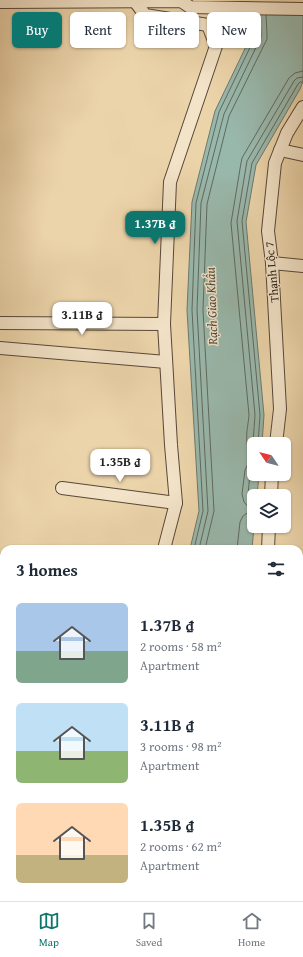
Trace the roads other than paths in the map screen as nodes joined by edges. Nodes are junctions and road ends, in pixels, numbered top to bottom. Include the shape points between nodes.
1 (134, 0) edge
2 (181, 0) edge
3 (0, 2) edge
4 (303, 9) edge
5 (303, 107) edge
6 (280, 150) junction
7 (303, 155) edge
8 (272, 263) junction
9 (303, 266) edge
10 (0, 323) edge
11 (164, 324) junction
12 (0, 348) edge
13 (166, 362) junction
14 (277, 437) edge
15 (62, 488) dead end
16 (176, 502) junction
17 (269, 533) edge
18 (165, 545) edge
19 (268, 545) edge

1 - 2 street
1 - 3 street
1 - 11 street via 145,15 208,25 216,46 170,182
2 - 4 street via 190,7
5 - 6 street, Thạnh Lộc 7
6 - 7 street
6 - 8 street, Thạnh Lộc 7 via 275,163 268,231
8 - 9 street
8 - 14 street, Thạnh Lộc 7 via 280,409
10 - 11 street
11 - 13 street
12 - 13 street
13 - 16 street
15 - 16 street
16 - 18 street
17 - 19 street

